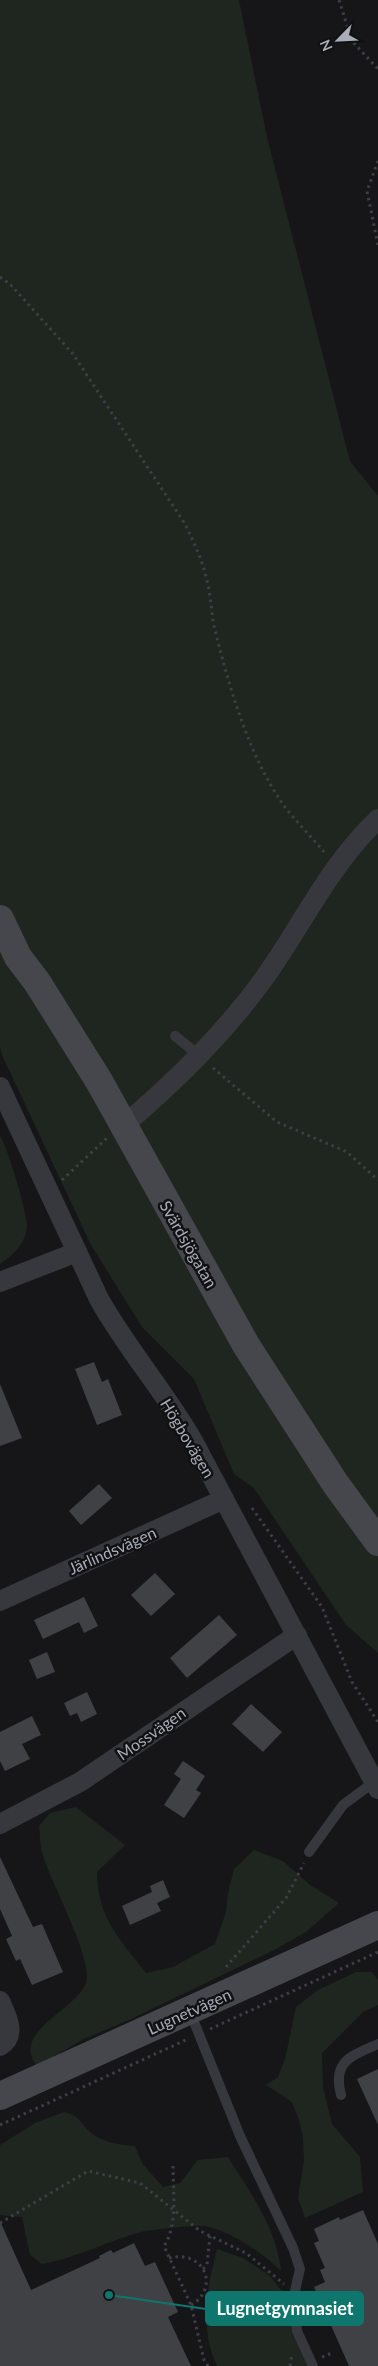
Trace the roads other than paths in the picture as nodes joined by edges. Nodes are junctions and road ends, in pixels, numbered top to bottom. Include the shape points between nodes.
1 (378, 819) edge
2 (0, 919) edge
3 (9, 960) edge
4 (176, 1036) dead end
5 (200, 1056) junction
6 (0, 1087) edge
7 (123, 1126) junction
8 (77, 1252) junction
9 (0, 1282) edge
10 (224, 1499) junction
11 (378, 1542) edge
12 (0, 1601) edge
13 (297, 1635) junction
14 (376, 1785) edge
15 (0, 1824) edge
16 (310, 1852) road end
17 (378, 1925) edge
18 (0, 2001) edge
19 (189, 2011) junction
20 (5, 2040) edge
21 (378, 2044) edge
22 (341, 2094) dead end
23 (0, 2096) edge
24 (313, 2366) edge

1 - 5 street via 363,833 338,867 266,976
2 - 3 street, Svärdsjögatan
3 - 7 street, Svärdsjögatan via 37,982
4 - 5 lane
5 - 7 street
6 - 8 street, Högbovägen
7 - 11 street, Svärdsjögatan via 246,1345 335,1483
8 - 9 street
8 - 10 street, Högbovägen via 116,1329 184,1425
10 - 12 street, Järlindsvägen
10 - 13 street, Högbovägen
13 - 14 street, Högbovägen
13 - 15 street, Mossvägen via 80,1782
14 - 16 lane via 343,1805
17 - 19 street, Lugnetvägen
18 - 20 street via 8,2020
19 - 23 street, Lugnetvägen
19 - 24 lane via 237,2129 293,2248 300,2269 294,2295 296,2332
21 - 22 lane via 356,2054 339,2070

